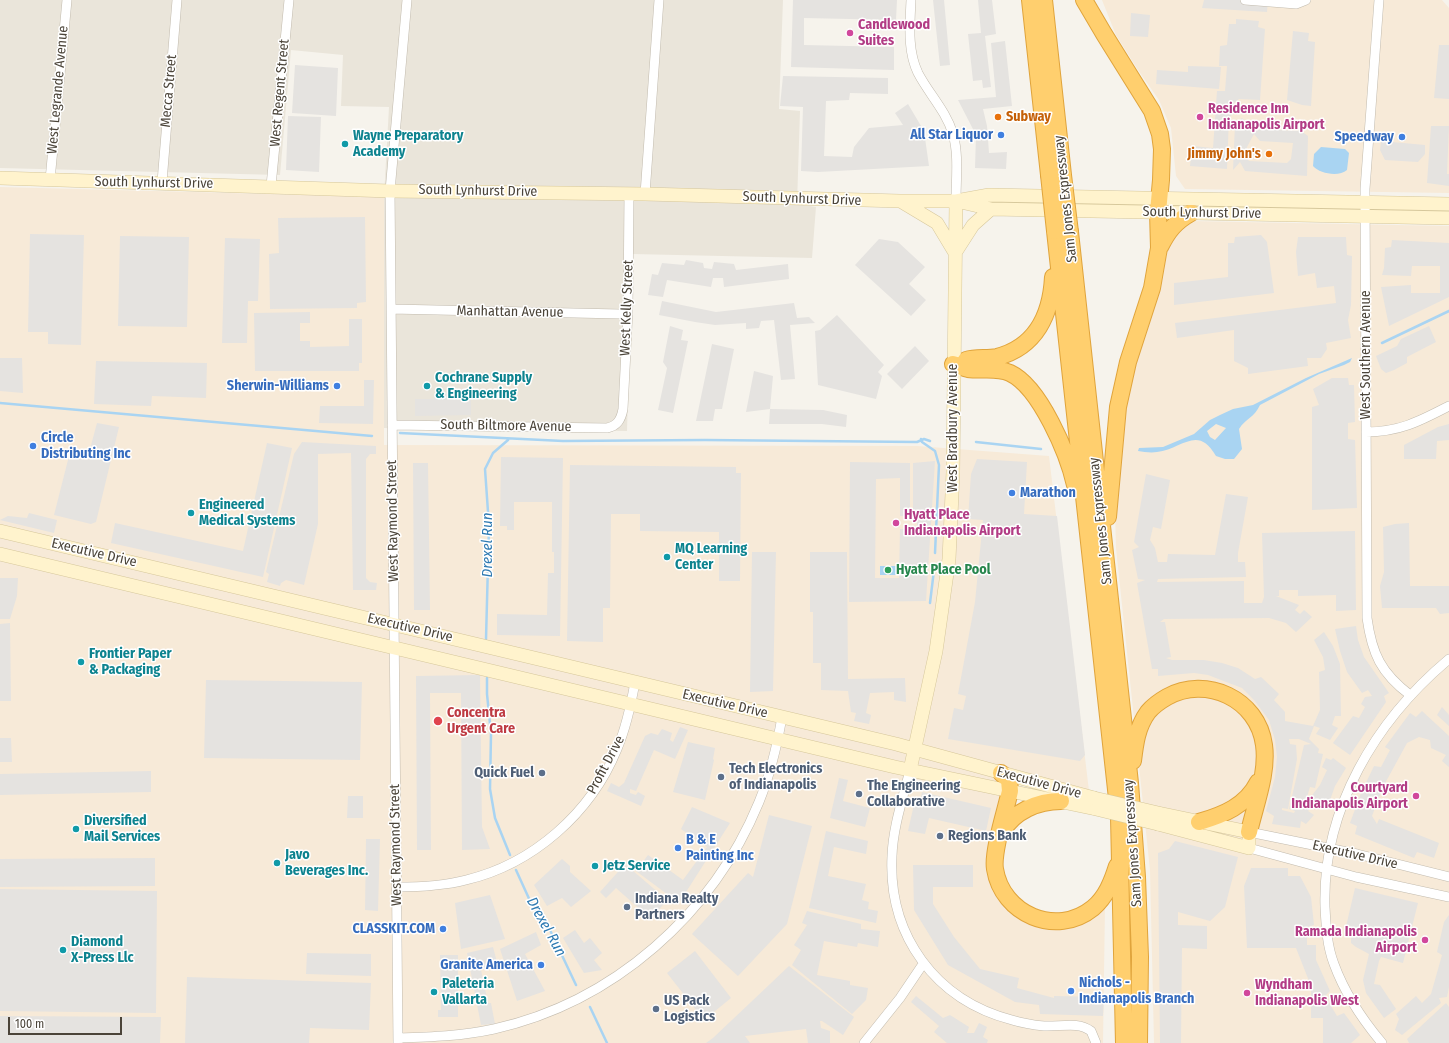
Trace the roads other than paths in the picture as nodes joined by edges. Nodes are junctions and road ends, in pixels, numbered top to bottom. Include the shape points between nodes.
1 (67, 0) edge
2 (177, 0) edge
3 (289, 0) edge
4 (407, 0) edge
5 (659, 0) edge
6 (912, 0) edge
7 (1030, 0) edge
8 (1044, 0) edge
9 (1084, 0) edge
10 (1246, 0) edge
11 (1306, 0) edge
12 (1379, 0) edge
13 (1056, 175) junction
14 (0, 178) edge
15 (50, 180) junction
16 (162, 182) junction
17 (272, 186) junction
18 (390, 190) junction
19 (629, 194) junction
20 (645, 194) junction
21 (900, 201) junction
22 (956, 201) junction
23 (1365, 202) junction
24 (1449, 204) edge
25 (1158, 205) junction
26 (991, 209) junction
27 (1191, 214) junction
28 (1365, 216) junction
29 (1449, 218) edge
30 (1062, 232) junction
31 (1159, 248) junction
32 (955, 253) junction
33 (391, 309) junction
34 (628, 310) junction
35 (953, 364) junction
36 (1449, 406) edge
37 (618, 422) joint
38 (392, 425) junction
39 (1366, 432) junction
40 (0, 531) edge
41 (1089, 547) junction
42 (0, 554) edge
43 (1105, 565) junction
44 (394, 624) junction
45 (394, 648) junction
46 (1449, 659) edge
47 (635, 682) junction
48 (1410, 695) junction
49 (631, 704) junction
50 (782, 717) junction
51 (778, 739) junction
52 (915, 749) junction
53 (910, 770) junction
54 (1263, 772) junction
55 (1001, 773) junction
56 (1130, 783) junction
57 (1010, 791) junction
58 (1061, 801) junction
59 (1095, 803) junction
60 (1158, 818) junction
61 (1199, 822) junction
62 (1249, 832) junction
63 (1000, 837) junction
64 (1249, 848) junction
65 (1330, 848) junction
66 (1120, 855) junction
67 (1327, 864) junction
68 (1449, 878) edge
69 (397, 887) junction
70 (1449, 897) edge
71 (923, 964) junction
72 (398, 1040) edge
73 (864, 1043) edge
74 (1096, 1043) edge
75 (1123, 1043) edge
76 (1139, 1043) edge
77 (1382, 1043) edge

1 - 15 street, West Legrande Avenue
2 - 16 street, Mecca Street
3 - 17 street, West Regent Street
4 - 18 street, West Raymond Street
5 - 20 street
6 - 22 street via 910,42 915,64 922,80 944,113 954,139
7 - 13 highway, Sam Jones Expressway
8 - 13 highway, Sam Jones Expressway
9 - 25 highway via 1148,103 1158,126 1162,168
10 - 11 street via 1296,4
12 - 23 street, West Southern Avenue via 1367,143
13 - 30 highway, Sam Jones Expressway, bridge
14 - 15 street, South Lynhurst Drive
15 - 16 street, South Lynhurst Drive
16 - 17 street, South Lynhurst Drive
17 - 18 street, South Lynhurst Drive
18 - 19 street, South Lynhurst Drive
18 - 33 street, West Raymond Street
19 - 20 street, South Lynhurst Drive
19 - 34 street, West Kelly Street
20 - 21 street, South Lynhurst Drive
21 - 22 street, South Lynhurst Drive
21 - 32 street via 937,223
22 - 25 street, South Lynhurst Drive via 989,195
22 - 26 street, South Lynhurst Drive
22 - 32 street, West Bradbury Avenue
23 - 24 street, South Lynhurst Drive
23 - 25 street, South Lynhurst Drive
23 - 28 street, West Southern Avenue
25 - 26 street, South Lynhurst Drive
25 - 27 street, South Lynhurst Drive
25 - 31 highway
26 - 32 street via 972,225
27 - 28 street, South Lynhurst Drive
27 - 31 highway via 1170,229
28 - 29 street, South Lynhurst Drive
28 - 39 street, West Southern Avenue
30 - 35 highway via 1051,296 1046,316 1038,328 1026,342 1012,351 995,357 969,359
30 - 41 highway, Sam Jones Expressway
30 - 43 highway, Sam Jones Expressway
31 - 43 highway via 1155,275 1128,362 1118,407 1111,466
32 - 35 street, West Bradbury Avenue
33 - 34 street, Manhattan Avenue via 620,314
33 - 38 street, West Raymond Street
34 - 37 street, West Kelly Street via 623,410
35 - 41 highway via 967,369 1006,372 1016,376 1027,386 1050,420 1067,458
35 - 52 street, West Bradbury Avenue via 952,518 946,587 934,661
36 - 39 street via 1406,427 1385,432
37 - 38 street, South Biltmore Avenue via 607,428
38 - 44 street, West Raymond Street
39 - 48 street, West Southern Avenue via 1369,632 1373,650 1383,669
40 - 44 street, Executive Drive
41 - 66 highway, Sam Jones Expressway via 1119,817
42 - 45 street, Executive Drive
43 - 56 highway, Sam Jones Expressway
44 - 45 street, West Raymond Street
44 - 47 street, Executive Drive
45 - 49 street, Executive Drive
45 - 69 street, West Raymond Street
46 - 48 street
47 - 49 street, Profit Drive
47 - 50 street, Executive Drive
48 - 65 street via 1380,734 1358,769 1347,792
49 - 51 street, Executive Drive
49 - 69 street, Profit Drive via 618,747 599,783 571,818 544,843 508,864 475,878 440,885
50 - 51 street
50 - 52 street, Executive Drive
51 - 53 street, Executive Drive
51 - 72 street via 760,800 731,856 696,906 664,940 640,960 581,997 531,1018 467,1034
52 - 53 street, West Bradbury Avenue
52 - 55 street, Executive Drive
53 - 57 street, Executive Drive
53 - 71 street via 894,838 892,878 901,919
54 - 56 highway via 1264,743 1260,730 1247,710 1240,702 1225,694 1208,689 1193,689 1161,700 1144,718 1136,739
54 - 61 highway via 1253,790 1239,805 1221,816
54 - 62 highway
55 - 57 highway via 1009,780
55 - 59 street, Executive Drive
56 - 76 highway, Sam Jones Expressway via 1139,933
57 - 58 street, Executive Drive
57 - 63 highway
58 - 59 street, Executive Drive
58 - 63 highway via 1026,809 1004,828
59 - 60 street, Executive Drive, bridge
60 - 61 street, Executive Drive
60 - 64 street, Executive Drive
61 - 62 street, Executive Drive
62 - 64 street
62 - 65 street, Executive Drive
63 - 66 highway via 994,862 1004,895 1028,916 1044,921 1072,919 1094,908 1109,888
64 - 67 street, Executive Drive
65 - 67 street
65 - 68 street, Executive Drive
66 - 75 highway, Sam Jones Expressway
67 - 70 street, Executive Drive
67 - 77 street via 1326,923 1334,964 1354,1007
69 - 72 street, West Raymond Street
71 - 73 street
71 - 74 street via 932,975 959,996 997,1016 1034,1025 1080,1025 1091,1031

